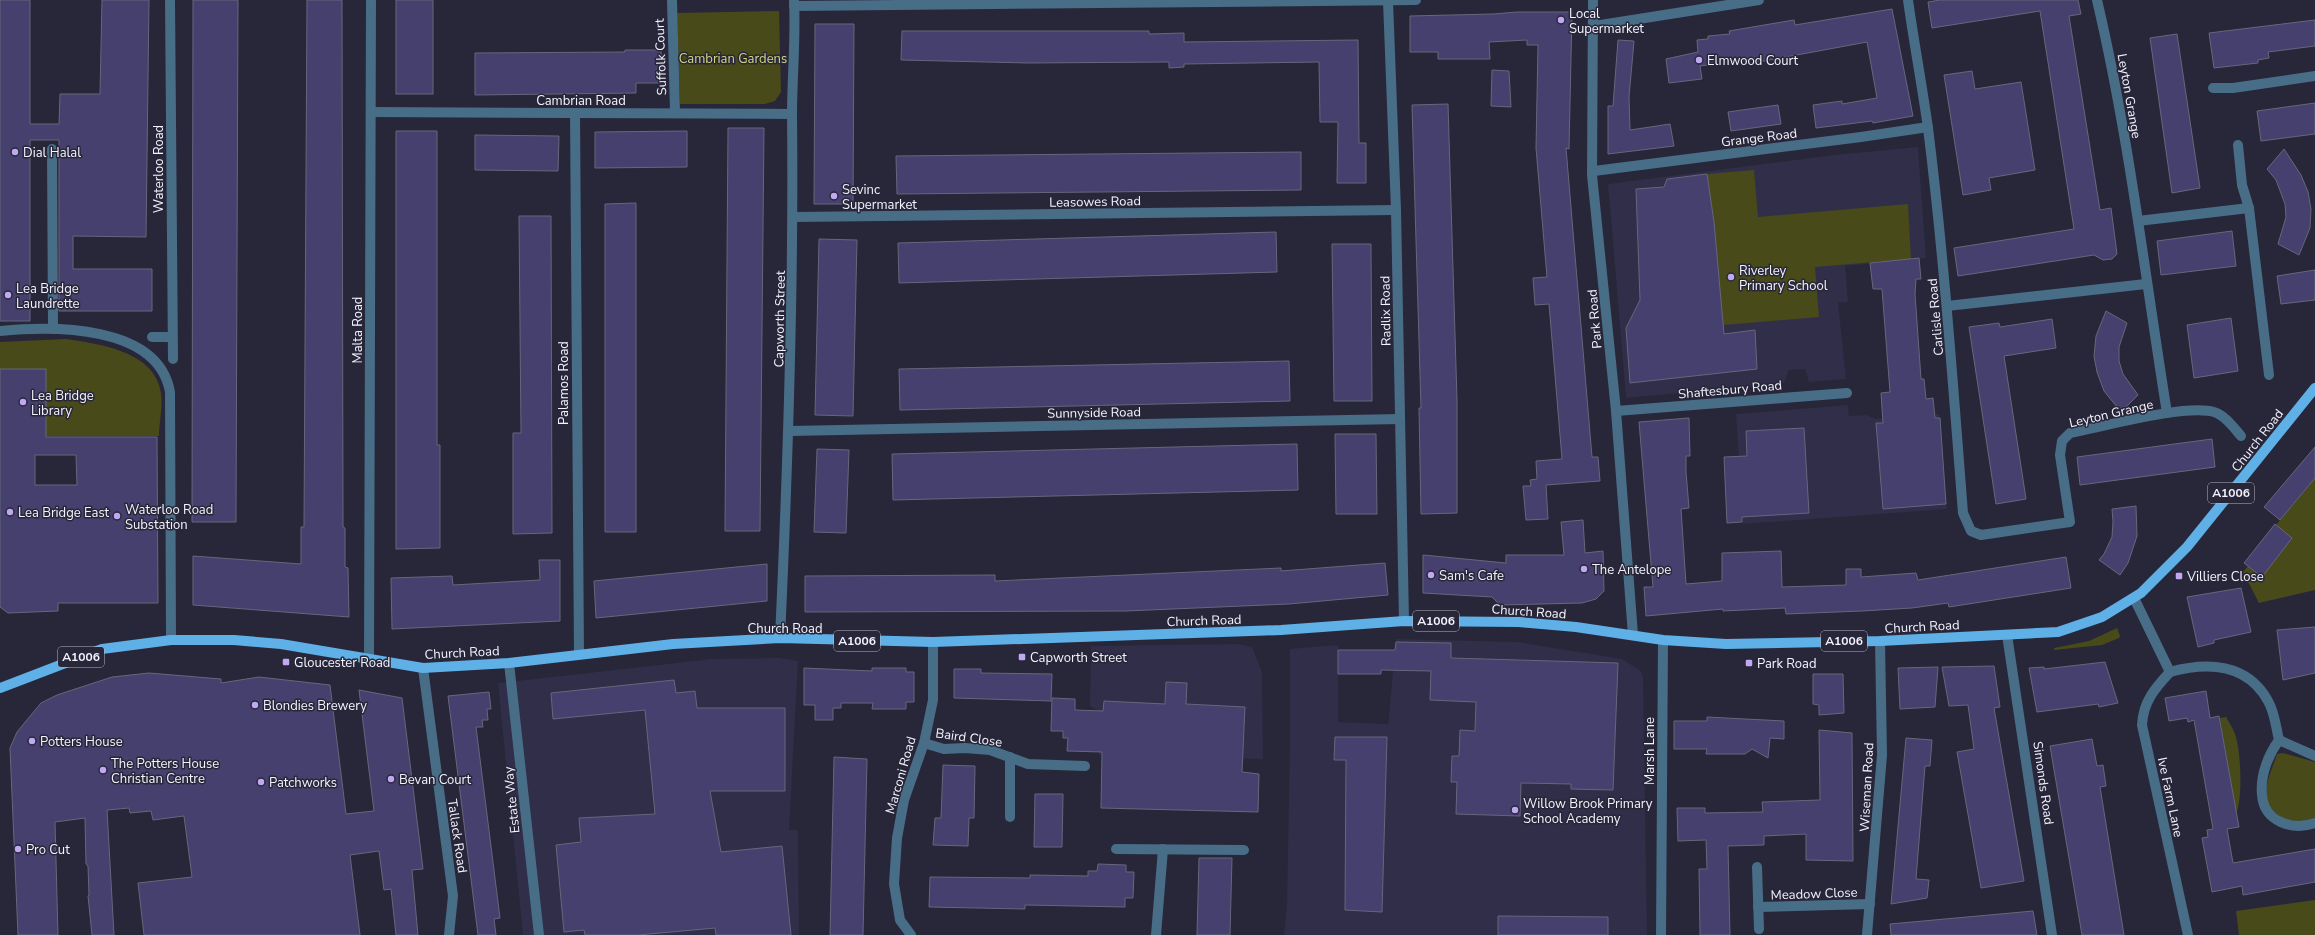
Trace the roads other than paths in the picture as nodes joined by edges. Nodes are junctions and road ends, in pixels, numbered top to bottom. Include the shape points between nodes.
1 (170, 0) edge
2 (371, 0) edge
3 (1389, 0) edge
4 (1416, 0) edge
5 (1593, 0) edge
6 (1759, 0) edge
7 (1908, 0) edge
8 (2097, 0) edge
9 (672, 1) dead end
10 (794, 3) edge
11 (1594, 26) junction
12 (2315, 76) edge
13 (2213, 88) dead end
14 (371, 112) junction
15 (675, 112) junction
16 (575, 113) junction
17 (792, 114) junction
18 (1928, 127) junction
19 (2238, 144) dead end
20 (52, 149) dead end
21 (1594, 171) junction
22 (2249, 208) junction
23 (1396, 210) junction
24 (794, 217) junction
25 (2138, 221) junction
26 (2146, 284) junction
27 (1947, 306) junction
28 (53, 329) junction
29 (0, 331) edge
30 (152, 337) dead end
31 (172, 337) junction
32 (172, 359) dead end
33 (2269, 375) dead end
34 (2315, 388) edge
35 (1847, 393) dead end
36 (1616, 411) junction
37 (2167, 413) junction
38 (1400, 419) junction
39 (790, 432) junction
40 (2241, 436) dead end
41 (2070, 522) joint
42 (2134, 598) junction
43 (1404, 621) junction
44 (1633, 635) junction
45 (2007, 635) junction
46 (780, 638) junction
47 (171, 640) junction
48 (1662, 640) junction
49 (1880, 641) junction
50 (933, 642) junction
51 (579, 654) junction
52 (369, 659) junction
53 (509, 663) junction
54 (423, 668) junction
55 (2170, 672) junction
56 (0, 688) edge
57 (2279, 740) junction
58 (924, 743) junction
59 (2315, 756) edge
60 (1010, 757) junction
61 (1085, 766) dead end
62 (1010, 817) dead end
63 (2315, 823) edge
64 (1116, 849) dead end
65 (1163, 849) junction
66 (1244, 850) dead end
67 (1757, 867) dead end
68 (1870, 904) junction
69 (1758, 907) junction
70 (1759, 929) dead end
71 (449, 935) edge
72 (539, 935) edge
73 (911, 935) edge
74 (1156, 935) edge
75 (1661, 935) edge
76 (1867, 935) edge
77 (2052, 935) edge
78 (2188, 935) edge

1 - 31 street, Waterloo Road
2 - 14 street, Malta Road
3 - 4 street
3 - 10 street
3 - 23 street, Radlix Road
5 - 11 street, Park Road
6 - 11 street
7 - 18 street, Carlisle Road
8 - 25 street, Leyton Grange via 2108,46
9 - 15 street, Suffolk Court
10 - 17 street, Capworth Street
11 - 21 street, Park Road via 1591,120
12 - 13 street via 2233,88
14 - 16 street, Cambrian Road
14 - 52 street, Malta Road
15 - 16 street, Cambrian Road
15 - 17 street, Cambrian Road
16 - 51 street, Palamos Road
17 - 24 street, Capworth Street
18 - 21 street, Grange Road
18 - 27 street, Carlisle Road
19 - 22 street via 2242,185
20 - 28 street
21 - 36 street, Park Road
22 - 25 street
22 - 33 street
23 - 24 street, Leasowes Road
23 - 38 street, Radlix Road
24 - 39 street, Capworth Street
25 - 26 street, Leyton Grange
26 - 27 street
26 - 37 street, Leyton Grange
27 - 41 street, Carlisle Road via 1963,513 1971,531 1981,535
28 - 29 street
28 - 47 street via 97,333 135,346 157,364 168,383
30 - 31 street
31 - 32 street, Waterloo Road
34 - 42 main road, Church Road / A1006 via 2187,547
35 - 36 street, Shaftesbury Road
36 - 44 street, Park Road
37 - 40 street via 2200,410 2216,412
37 - 41 street, Leyton Grange via 2070,434 2062,441 2060,455
38 - 39 street, Sunnyside Road
38 - 43 street, Radlix Road
39 - 46 street, Capworth Street
42 - 45 main road, Church Road / A1006 via 2083,625 2058,632
42 - 55 street
43 - 44 main road, Church Road / A1006 via 1519,622
43 - 50 main road, Church Road / A1006 via 1281,630
44 - 48 main road, Church Road / A1006
45 - 49 main road, Church Road / A1006
45 - 77 street, Simonds Road
46 - 50 main road, Church Road / A1006
46 - 51 main road, Church Road / A1006 via 672,644
47 - 52 main road, Church Road / A1006 via 234,640 281,644
47 - 56 main road, Church Road / A1006 via 102,649
48 - 49 main road, Church Road / A1006 via 1739,644
48 - 75 street, Marsh Lane
49 - 68 street, Wiseman Road via 1882,756
50 - 58 street, Marconi Road via 933,700
51 - 53 main road, Church Road / A1006
52 - 54 main road, Church Road / A1006
53 - 54 main road, Church Road / A1006
53 - 72 street, Estate Way
54 - 71 street, Tallack Road via 453,896
55 - 57 street via 2208,666 2238,672 2259,689 2269,702
55 - 78 street, Ive Farm Lane via 2148,699 2143,711 2142,725
57 - 59 street
57 - 63 street via 2270,752 2262,782 2265,806 2273,818 2281,823 2304,827
58 - 60 street, Baird Close via 944,748 990,750
58 - 73 street, Marconi Road via 904,800 897,838 894,884 900,920
60 - 61 street, Baird Close via 1028,764
60 - 62 street, Baird Close
64 - 65 street
65 - 66 street
65 - 74 street
67 - 69 street, Meadow Close
68 - 69 street, Meadow Close
68 - 76 street, Wiseman Road
69 - 70 street, Meadow Close

